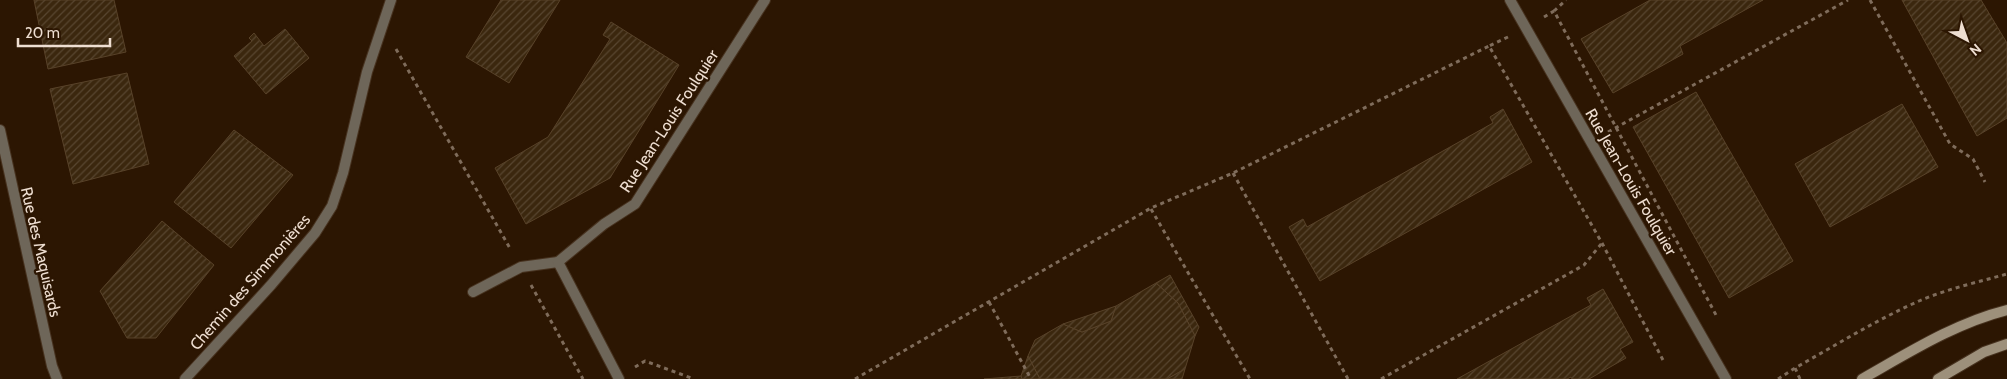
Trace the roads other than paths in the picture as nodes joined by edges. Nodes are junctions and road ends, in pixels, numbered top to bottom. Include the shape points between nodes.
1 (391, 0) edge
2 (765, 0) edge
3 (1510, 0) edge
4 (0, 130) edge
5 (558, 262) junction
6 (473, 292) dead end
7 (2007, 310) edge
8 (2007, 344) edge
9 (619, 378) edge
10 (57, 379) edge
11 (186, 379) edge
12 (1726, 379) edge
13 (1862, 379) edge
14 (1938, 379) edge

1 - 11 street, Chemin des Simmonières via 367,72 344,173 332,206 316,232 271,286
2 - 5 street, Rue Jean-Louis Foulquier via 635,204 604,224
3 - 12 street, Rue Jean-Louis Foulquier
4 - 10 street, Rue des Maquisards
5 - 6 street via 520,267
5 - 9 street
7 - 13 street via 1949,332
8 - 14 street via 1984,352

